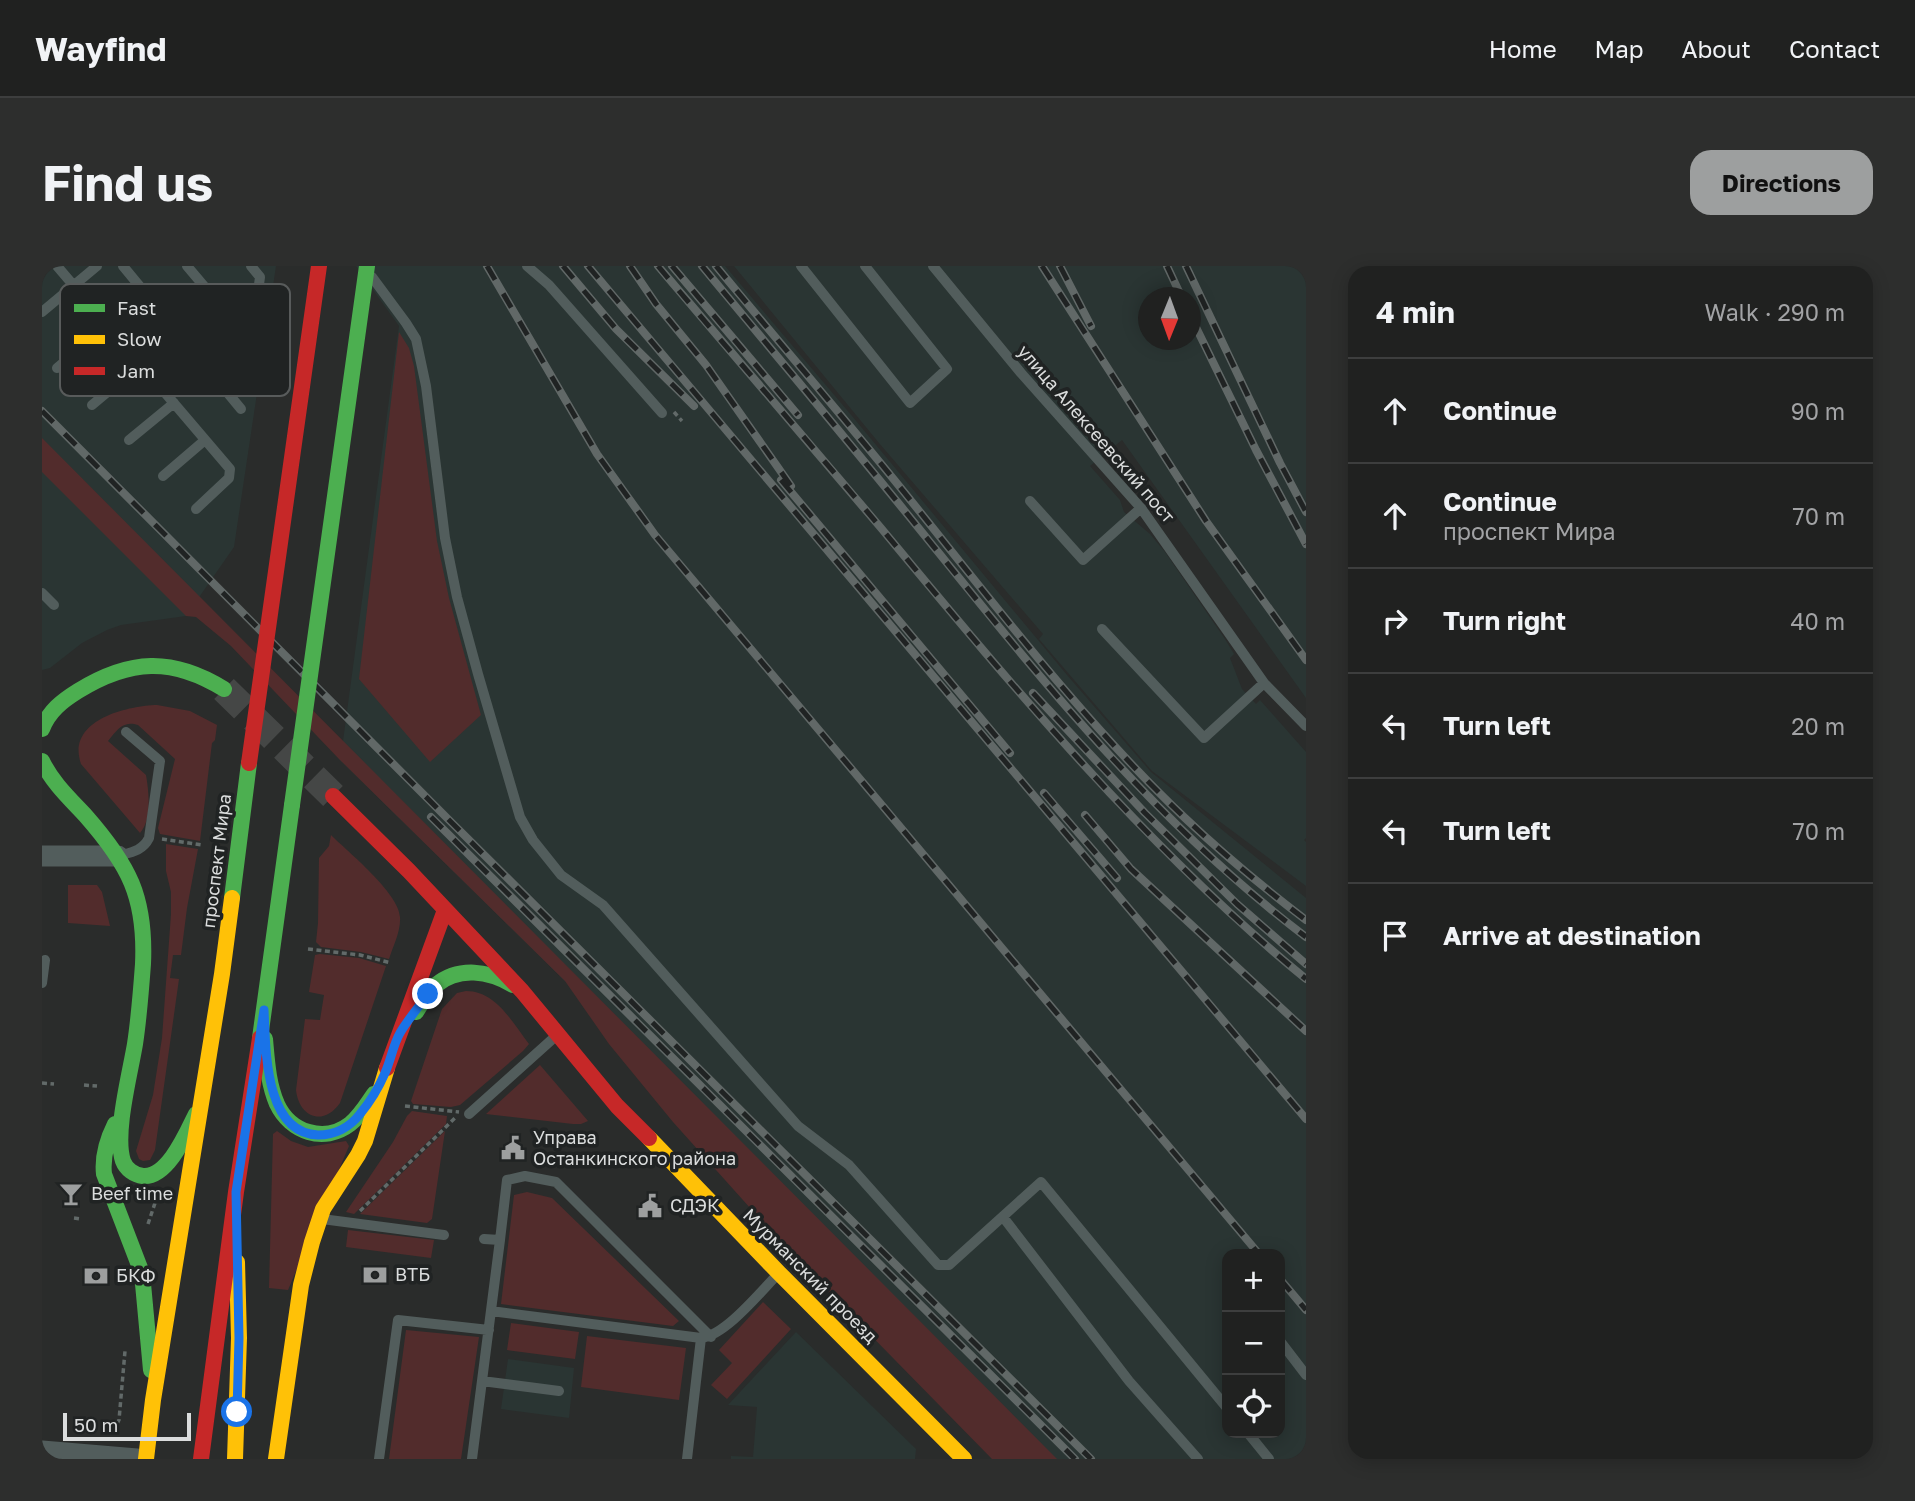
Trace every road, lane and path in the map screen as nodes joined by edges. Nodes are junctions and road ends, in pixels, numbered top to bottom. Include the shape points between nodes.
1 (57, 266) edge
2 (97, 266) edge
3 (123, 266) edge
4 (187, 266) edge
5 (251, 266) edge
6 (319, 266) edge
7 (366, 266) edge
8 (527, 266) edge
9 (801, 266) edge
10 (865, 266) edge
11 (933, 266) edge
12 (73, 284) edge
13 (75, 284) edge
14 (138, 284) edge
15 (202, 284) edge
16 (259, 284) edge
17 (60, 297) edge
18 (42, 313) edge
19 (60, 365) edge
20 (57, 368) dead end
21 (103, 396) edge
22 (169, 396) edge
23 (230, 396) edge
24 (174, 402) junction
25 (92, 405) dead end
26 (241, 409) dead end
27 (662, 412) dead end
28 (129, 440) dead end
29 (205, 440) junction
30 (163, 476) dead end
31 (1030, 501) dead end
32 (1142, 508) junction
33 (196, 509) dead end
34 (42, 593) edge
35 (54, 605) dead end
36 (1102, 629) dead end
37 (1264, 683) junction
38 (224, 689) tunnel mouth
39 (43, 725) edge
40 (1306, 726) edge
41 (126, 732) dead end
42 (44, 768) edge
43 (333, 796) tunnel mouth
44 (162, 839) dead end
45 (202, 845) dead end
46 (42, 856) edge
47 (118, 856) junction
48 (445, 909) junction
49 (308, 949) dead end
50 (45, 960) dead end
51 (391, 963) dead end
52 (42, 983) edge
53 (522, 990) junction
54 (264, 1010) junction
55 (400, 1034) junction
56 (557, 1035) junction
57 (385, 1073) junction
58 (42, 1083) edge
59 (54, 1084) dead end
60 (84, 1085) dead end
61 (97, 1086) dead end
62 (203, 1099) junction
63 (124, 1105) junction
64 (405, 1106) dead end
65 (468, 1114) dead end
66 (160, 1187) dead end
67 (236, 1192) junction
68 (1003, 1217) junction
69 (74, 1218) dead end
70 (319, 1218) junction
71 (81, 1219) dead end
72 (349, 1222) junction
73 (146, 1232) dead end
74 (444, 1235) dead end
75 (484, 1239) dead end
76 (500, 1240) junction
77 (779, 1273) junction
78 (491, 1311) junction
79 (489, 1330) junction
80 (706, 1337) junction
81 (126, 1339) dead end
82 (1285, 1348) edge
83 (1306, 1375) edge
84 (482, 1381) junction
85 (559, 1391) dead end
86 (153, 1399) junction
87 (1222, 1402) edge
88 (113, 1431) dead end
89 (1252, 1438) edge
90 (42, 1451) edge
91 (136, 1459) edge
92 (146, 1459) edge
93 (201, 1459) edge
94 (235, 1459) edge
95 (276, 1459) edge
96 (379, 1459) edge
97 (472, 1459) edge
98 (687, 1459) edge
99 (964, 1459) edge
100 (1198, 1459) edge
101 (1269, 1459) edge

1 - 12 lane
2 - 13 lane
3 - 14 lane
4 - 15 lane
5 - 16 lane via 260,277
6 - 62 street, проспект Мира, bridge
7 - 54 street, bridge
7 - 68 lane via 416,339 457,597 520,817 533,840 561,875 603,905 798,1126 849,1165 938,1265 949,1265
8 - 27 lane
9 - 10 lane via 910,402 947,369
11 - 32 lane, улица Алексеевский пост
17 - 18 lane
19 - 20 lane
21 - 25 lane
22 - 24 lane
23 - 26 lane
24 - 28 lane
24 - 29 lane
29 - 30 lane
29 - 33 lane via 230,469 229,478
31 - 32 lane via 1083,560
32 - 37 lane, улица Алексеевский пост
34 - 35 lane
36 - 37 lane via 1204,738
37 - 40 lane, улица Алексеевский пост
38 - 39 street via 181,667 129,667 76,692 50,712
41 - 47 lane via 160,761 149,838 140,849
42 - 47 street
43 - 48 street, Мурманский проезд
44 - 45 path
46 - 47 street
47 - 63 street via 138,898 142,932 138,1025
48 - 53 street, Мурманский проезд
48 - 55 street
49 - 51 path
50 - 52 lane
53 - 55 street via 491,975 463,972 450,976 428,994
53 - 56 street, Мурманский проезд
54 - 57 street via 275,1098 292,1126 318,1135 341,1130 352,1123
54 - 67 street
55 - 57 street
56 - 65 lane
56 - 77 street, Мурманский проезд via 617,1106
57 - 70 street via 365,1141
58 - 59 path
60 - 61 path
62 - 63 street via 169,1161 148,1176 129,1171 124,1163
62 - 86 street, проспект Мира
63 - 86 street via 102,1162 142,1273
64 - 72 path via 461,1112
66 - 73 path
67 - 93 street
67 - 94 street via 239,1338
68 - 87 lane via 1041,1182
68 - 100 lane via 1129,1381
69 - 71 path
70 - 72 lane
70 - 95 street via 301,1285
72 - 74 lane
75 - 76 lane
76 - 78 lane
76 - 80 lane via 508,1180 525,1176 556,1182
77 - 80 lane via 723,1329
77 - 99 street, Мурманский проезд
78 - 79 lane
78 - 80 lane
79 - 84 lane
79 - 96 lane via 398,1320
80 - 98 lane
81 - 88 path via 119,1420
82 - 83 lane
84 - 85 lane
84 - 97 lane
86 - 92 street, проспект Мира
89 - 101 lane
90 - 91 street

